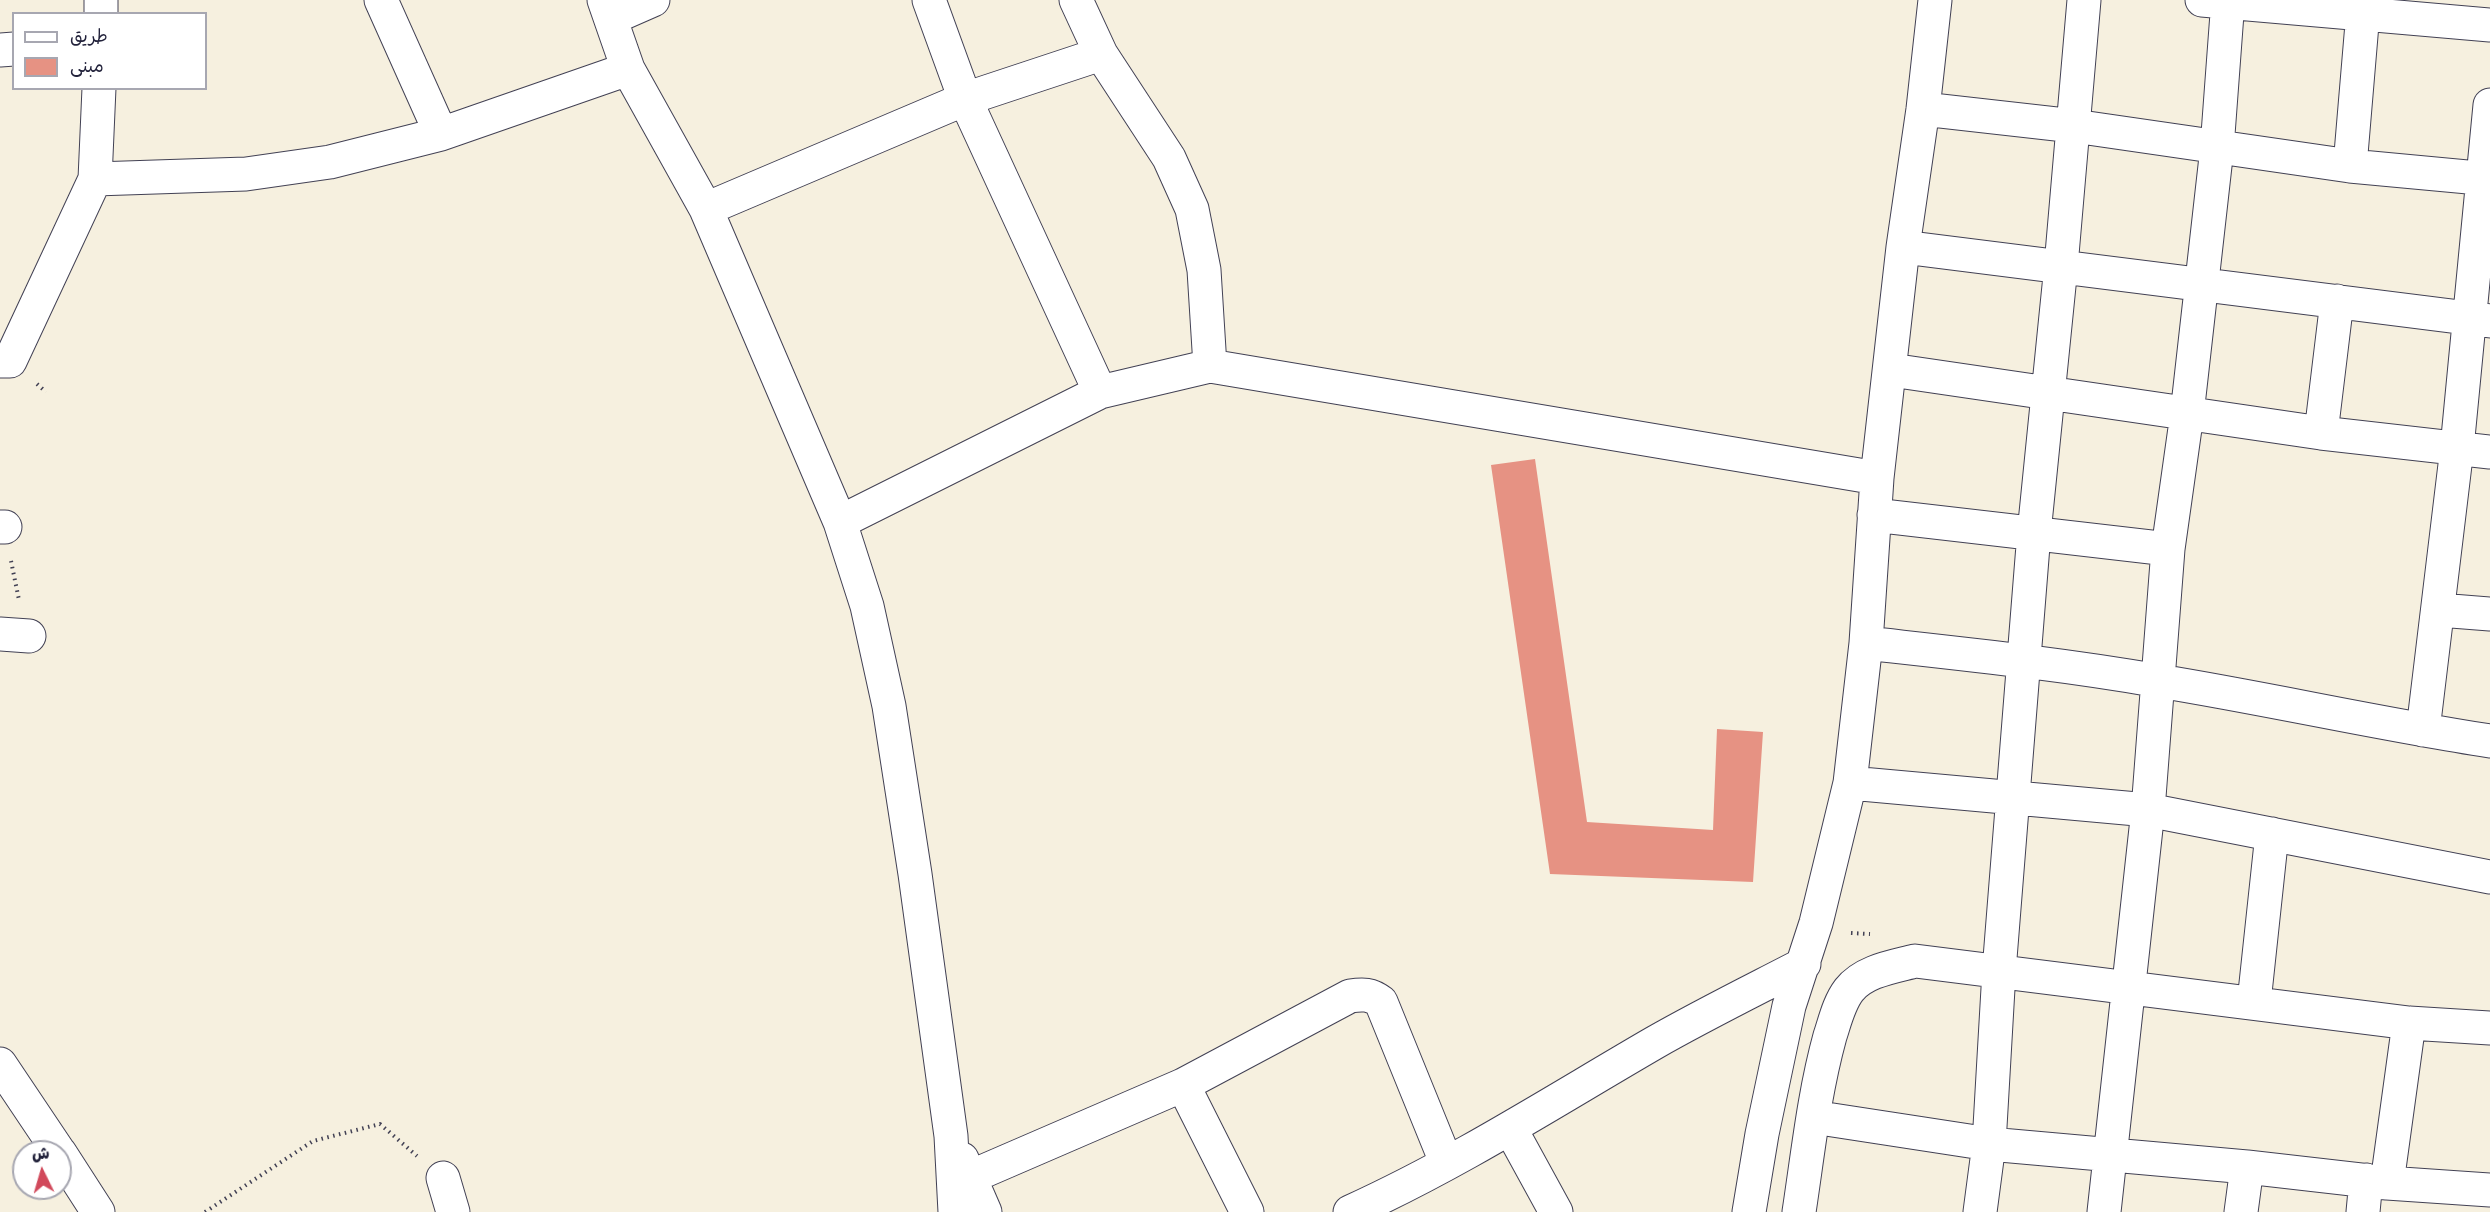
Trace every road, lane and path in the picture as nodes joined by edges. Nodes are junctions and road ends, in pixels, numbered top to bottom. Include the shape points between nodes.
1 (381, 0) edge
2 (653, 0) edge
3 (929, 0) edge
4 (1076, 0) edge
5 (1935, 0) edge
6 (2084, 0) edge
7 (2219, 1) edge
8 (2364, 7) edge
9 (608, 9) edge
10 (2490, 25) edge
11 (1101, 54) junction
12 (628, 69) junction
13 (99, 90) edge
14 (965, 99) junction
15 (2490, 105) edge
16 (1923, 109) junction
17 (2074, 126) junction
18 (441, 134) junction
19 (2217, 148) junction
20 (2350, 166) junction
21 (95, 179) junction
22 (2486, 179) edge
23 (706, 209) junction
24 (1903, 247) junction
25 (2061, 266) junction
26 (2201, 285) junction
27 (2337, 301) junction
28 (2480, 320) edge
29 (0, 362) edge
30 (1210, 366) junction
31 (1891, 370) junction
32 (2048, 391) junction
33 (1100, 392) junction
34 (2187, 414) junction
35 (2321, 433) junction
36 (2457, 448) junction
37 (2490, 452) edge
38 (1878, 478) junction
39 (1874, 514) junction
40 (840, 522) junction
41 (3, 527) edge
42 (2034, 533) junction
43 (2168, 549) junction
44 (2439, 610) junction
45 (2490, 614) edge
46 (14, 635) edge
47 (1866, 643) junction
48 (2025, 661) junction
49 (2159, 681) junction
50 (2423, 730) junction
51 (2490, 741) edge
52 (1850, 783) junction
53 (2014, 798) junction
54 (2148, 810) junction
55 (2272, 834) junction
56 (2490, 877) edge
57 (1804, 964) junction
58 (1999, 971) junction
59 (2127, 986) junction
60 (2254, 1002) junction
61 (2409, 1023) junction
62 (2490, 1028) edge
63 (0, 1064) edge
64 (1183, 1085) junction
65 (1813, 1117) junction
66 (1510, 1128) junction
67 (51, 1140) edge
68 (1989, 1144) junction
69 (2109, 1156) junction
70 (1446, 1162) junction
71 (2247, 1167) junction
72 (72, 1172) edge
73 (443, 1178) joint
74 (2490, 1190) edge
75 (960, 1191) edge
76 (2372, 1192) edge
77 (1401, 1202) edge
78 (98, 1212) edge
79 (205, 1212) edge
80 (453, 1212) edge
81 (985, 1212) edge
82 (1247, 1212) edge
83 (1350, 1212) edge
84 (1556, 1212) edge
85 (1749, 1212) edge
86 (1799, 1212) edge
87 (1980, 1212) edge
88 (2104, 1212) edge
89 (2241, 1212) edge

1 - 18 street
2 - 9 street
3 - 14 street
4 - 11 street
5 - 16 street
6 - 17 street
7 - 8 street
7 - 19 street
8 - 10 street
8 - 20 street
9 - 12 street
11 - 14 street
11 - 30 street via 1168,158 1192,209 1204,270
12 - 18 street
12 - 23 street
13 - 21 street
14 - 23 street
14 - 33 street
15 - 22 street
16 - 17 street
16 - 24 street
17 - 19 street
17 - 25 street
18 - 21 street via 330,162 246,174
19 - 20 street
19 - 26 street
20 - 22 street
21 - 29 street via 10,362
22 - 28 street
23 - 40 street
24 - 25 street
24 - 31 street
25 - 26 street
25 - 32 street
26 - 27 street
26 - 34 street
27 - 28 street
27 - 35 street
28 - 36 street
30 - 33 street
30 - 38 street
31 - 32 street
31 - 38 street
32 - 34 street
32 - 42 street
33 - 40 street
34 - 35 street
34 - 43 street
35 - 36 street
36 - 37 street
36 - 44 street
38 - 39 street
39 - 42 street
39 - 47 street
40 - 75 street via 867,606 889,706
41 - 46 path via 17,592
42 - 43 street
42 - 48 street
43 - 49 street
44 - 45 street
44 - 50 street
47 - 48 street
47 - 52 street
48 - 49 street
48 - 53 street
49 - 50 street
49 - 54 street
50 - 51 street
52 - 53 street
52 - 57 street
53 - 54 street
53 - 58 street
54 - 55 street
54 - 59 street
55 - 56 street
55 - 60 street
57 - 66 street via 1657,1041
57 - 85 street via 1789,1006
58 - 59 street
58 - 65 street via 1915,961 1867,975 1849,990 1836,1018
58 - 68 street
59 - 60 street
59 - 69 street
60 - 61 street
61 - 62 street
61 - 76 street
63 - 67 street
64 - 70 street via 1350,996 1374,996 1382,1002
64 - 75 street
64 - 82 street
65 - 68 street
65 - 86 street
66 - 70 street
66 - 84 street
68 - 69 street
68 - 87 street
69 - 71 street
69 - 88 street
70 - 77 street
71 - 76 street
71 - 89 street
72 - 78 street
73 - 79 path via 380,1124 313,1141
73 - 80 street
74 - 76 street
75 - 81 street
77 - 83 street

